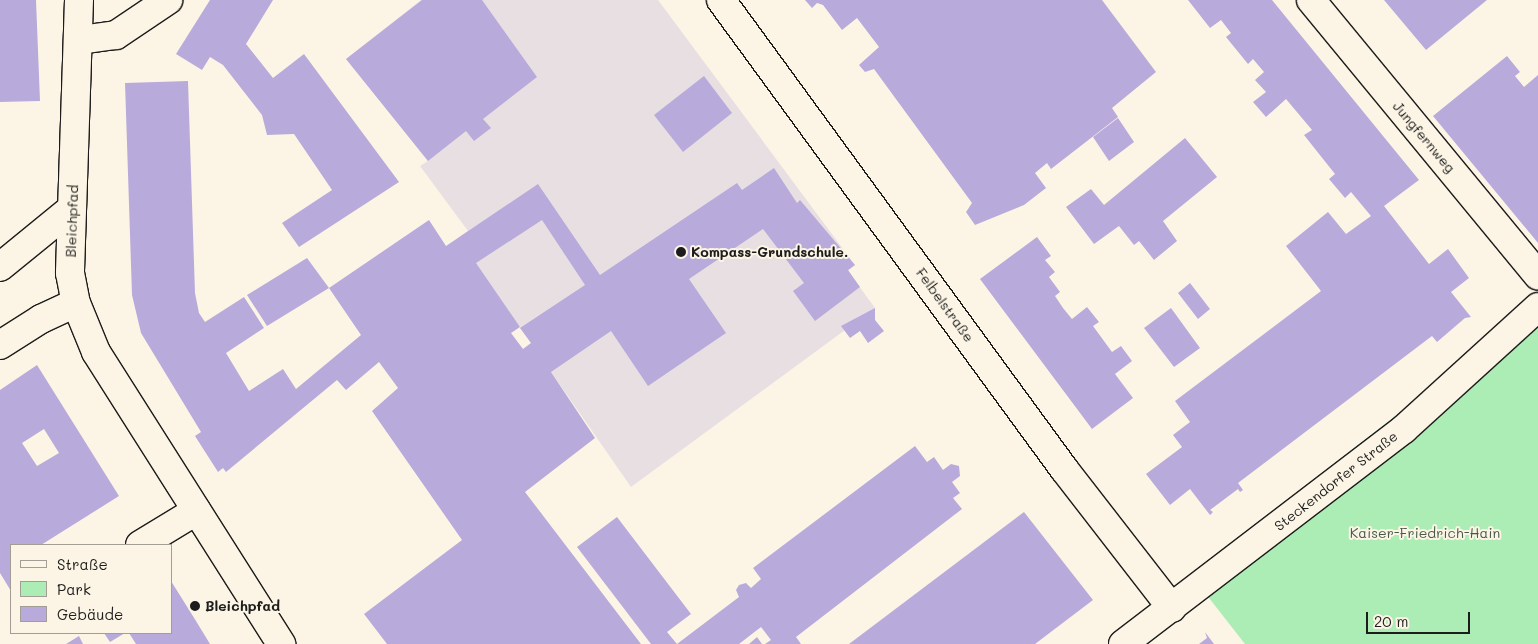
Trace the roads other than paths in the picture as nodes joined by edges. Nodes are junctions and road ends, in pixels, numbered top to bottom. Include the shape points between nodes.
1 (79, 0) edge
2 (168, 0) edge
3 (721, 0) edge
4 (1311, 0) edge
5 (80, 40) junction
6 (72, 209) junction
7 (0, 267) edge
8 (1538, 275) edge
9 (76, 303) junction
10 (1538, 307) edge
11 (0, 345) edge
12 (196, 511) junction
13 (142, 544) edge
14 (1172, 608) junction
15 (281, 644) edge
16 (1124, 644) edge

1 - 5 street, Bleichpfad
2 - 5 street via 116,35
3 - 14 street, Felbelstraße via 1064,468
4 - 8 street, Jungfernweg
5 - 6 street, Bleichpfad
6 - 7 street
6 - 9 street, Bleichpfad via 70,273
9 - 11 street via 41,319
9 - 12 street, Bleichpfad via 96,352
10 - 14 street, Steckendorfer Straße via 1404,429
12 - 13 street
12 - 15 street, Bleichpfad
14 - 16 street, Steckendorfer Straße

